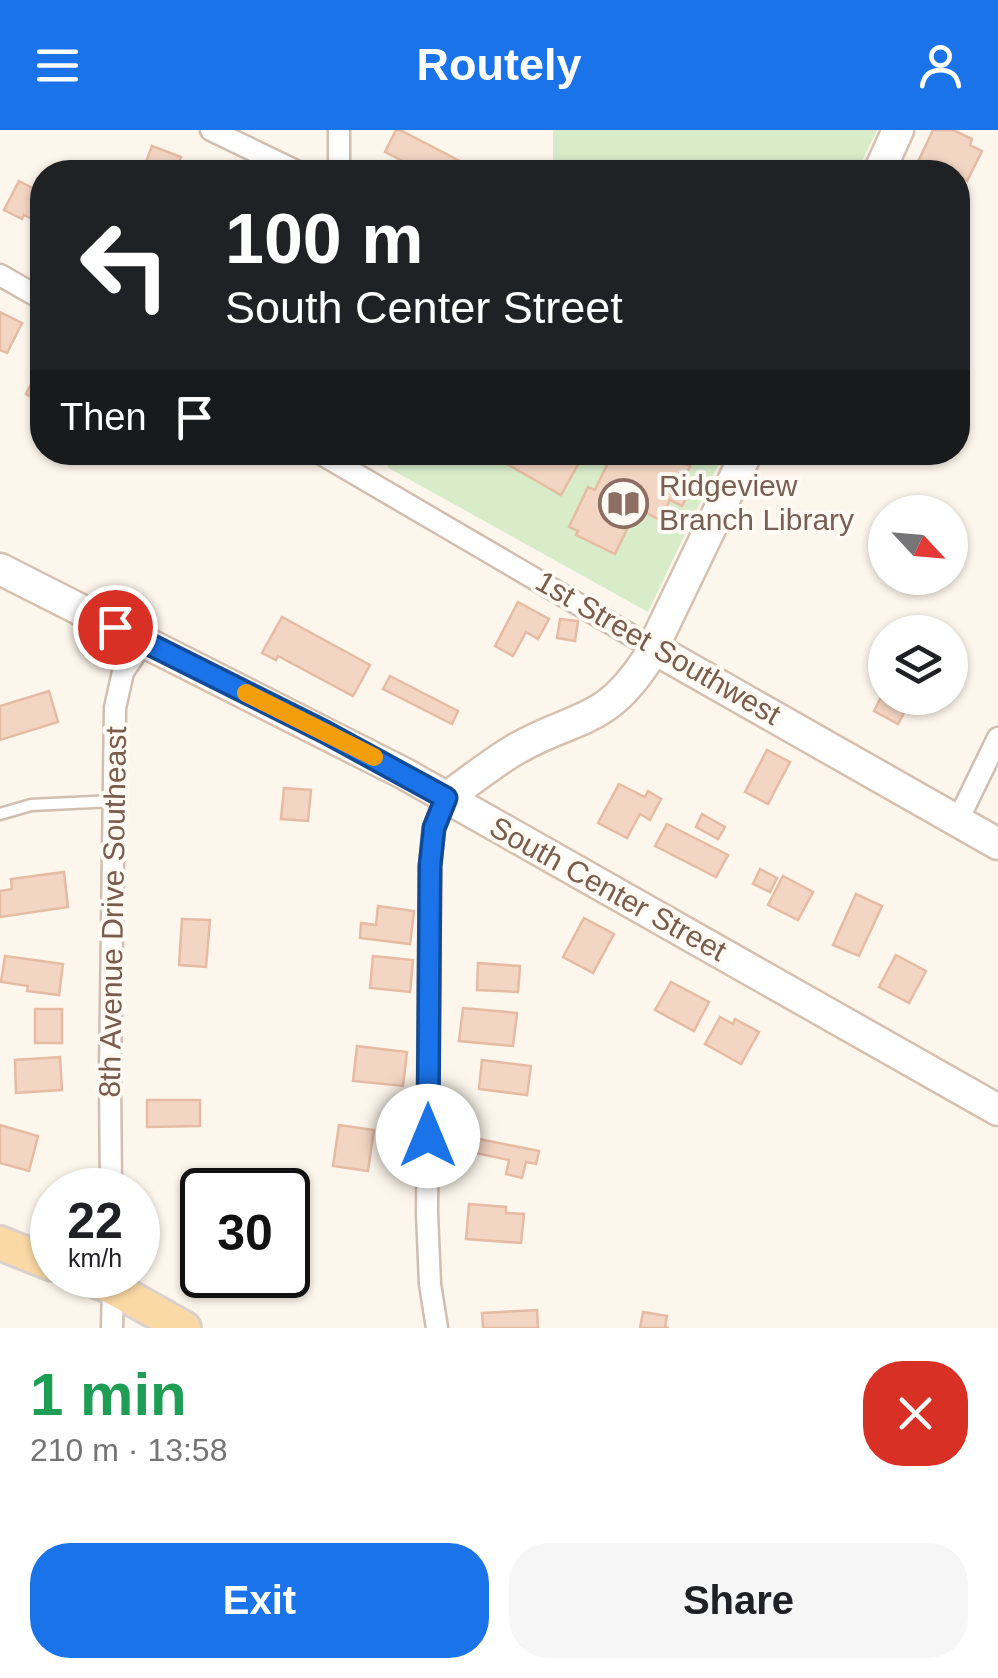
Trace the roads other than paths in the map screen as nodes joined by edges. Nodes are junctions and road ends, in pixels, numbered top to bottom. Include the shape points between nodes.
1 (210, 130) edge
2 (339, 130) edge
3 (898, 130) edge
4 (273, 160) edge
5 (339, 160) edge
6 (884, 160) edge
7 (0, 275) edge
8 (30, 292) edge
9 (340, 465) edge
10 (742, 465) edge
11 (0, 569) edge
12 (144, 641) junction
13 (653, 648) junction
14 (998, 738) edge
15 (446, 798) junction
16 (114, 801) junction
17 (0, 814) edge
18 (958, 820) junction
19 (998, 844) edge
20 (998, 1110) edge
21 (112, 1168) edge
22 (0, 1244) edge
23 (30, 1256) edge
24 (113, 1298) edge
25 (139, 1298) edge
26 (112, 1328) edge
27 (184, 1328) edge
28 (437, 1328) edge

1 - 4 street
2 - 5 street
3 - 6 street
7 - 8 street
9 - 13 street, 1st Street Southwest
10 - 13 street
11 - 12 street, South Center Street
12 - 15 street, South Center Street
12 - 16 street, 8th Avenue Drive Southeast via 118,686
13 - 15 street via 612,703 517,748
13 - 18 street, 1st Street Southwest
14 - 18 street
15 - 20 street, South Center Street
15 - 28 street via 430,866 427,1213
16 - 17 lane via 32,805
16 - 21 street, 8th Avenue Drive Southeast
18 - 19 street, 1st Street Southwest
22 - 23 main road
24 - 26 street
25 - 27 main road

